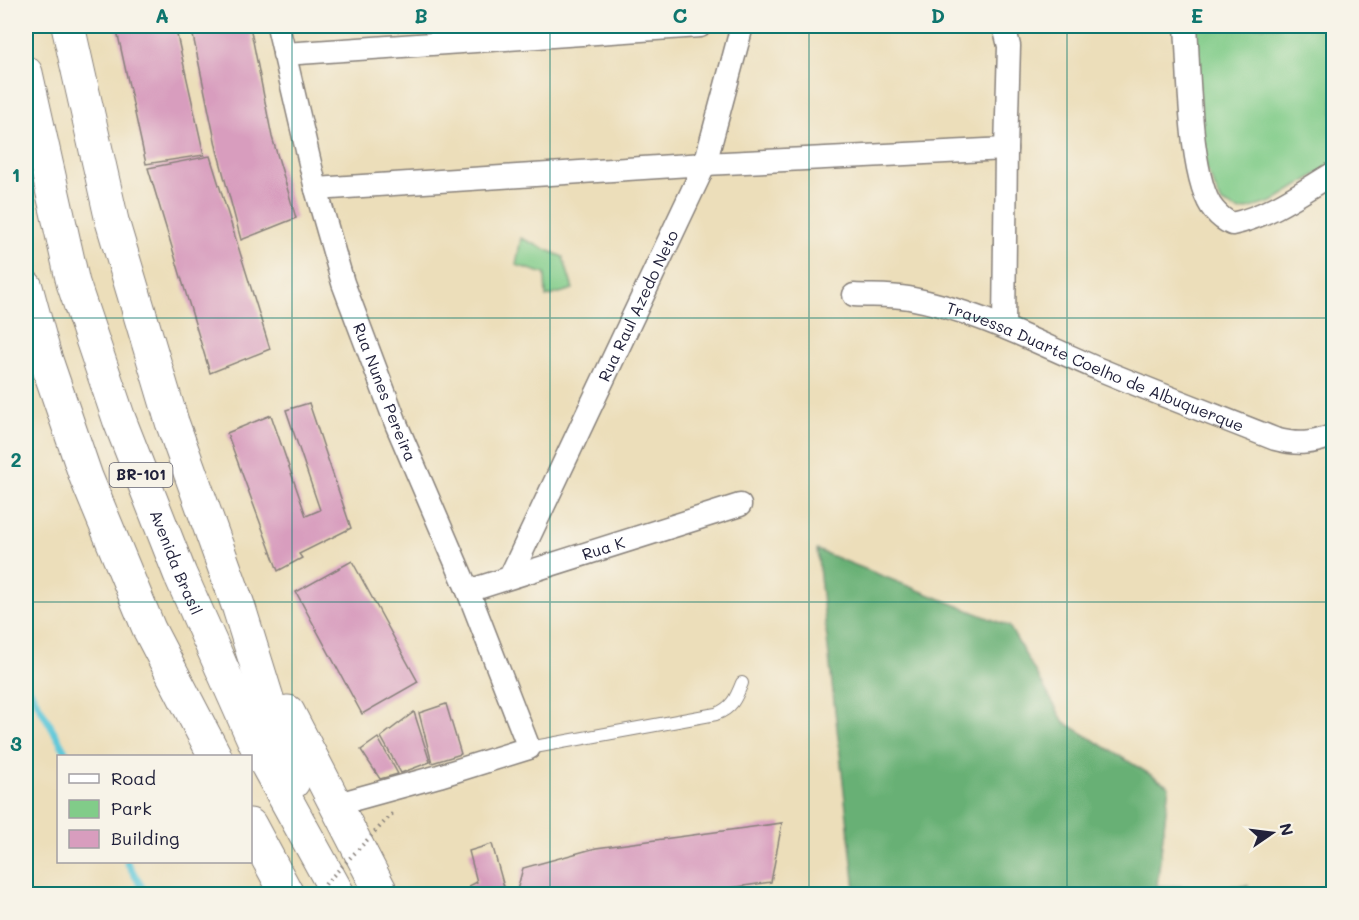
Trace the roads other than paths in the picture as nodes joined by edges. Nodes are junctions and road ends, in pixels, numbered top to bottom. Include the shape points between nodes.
1 (68, 26) edge
2 (278, 26) edge
3 (700, 26) edge
4 (742, 26) edge
5 (1004, 26) edge
6 (1186, 26) edge
7 (284, 54) junction
8 (26, 73) edge
9 (1006, 149) junction
10 (705, 164) junction
11 (1334, 173) edge
12 (315, 189) junction
13 (26, 287) edge
14 (854, 295) dead end
15 (1004, 326) junction
16 (1334, 435) edge
17 (740, 505) dead end
18 (510, 578) junction
19 (468, 591) junction
20 (239, 608) junction
21 (742, 683) dead end
22 (528, 747) junction
23 (214, 755) edge
24 (334, 805) junction
25 (252, 829) edge
26 (316, 855) junction
27 (287, 894) edge
28 (338, 894) edge
29 (382, 894) edge

1 - 20 highway via 112,222 172,422
2 - 7 street, Rua Nunes Pereira
3 - 7 street
4 - 10 street, Rua Raul Azedo Neto
5 - 9 street via 1009,46
6 - 11 street via 1200,179 1213,209 1224,220 1232,224 1246,221
7 - 12 street, Rua Nunes Pereira
8 - 26 highway, Avenida Brasil / BR-101 via 73,283 119,419 180,574 256,745
9 - 10 street
9 - 15 street
10 - 12 street
10 - 18 street, Rua Raul Azedo Neto
12 - 19 street, Rua Nunes Pereira via 343,283 389,404
13 - 23 highway, BR-101 via 86,477 149,629
14 - 15 street, Travessa Duarte Coelho de Albuquerque via 907,298
15 - 16 street, Travessa Duarte Coelho de Albuquerque via 1041,345 1275,439 1310,444
17 - 18 street, Rua K
18 - 19 street, Rua K
19 - 22 street, Rua Nunes Pereira
20 - 24 highway
20 - 26 highway
21 - 22 lane via 734,702 716,714
22 - 24 street
24 - 29 highway
25 - 27 highway
26 - 28 highway, Avenida Brasil / BR-101

